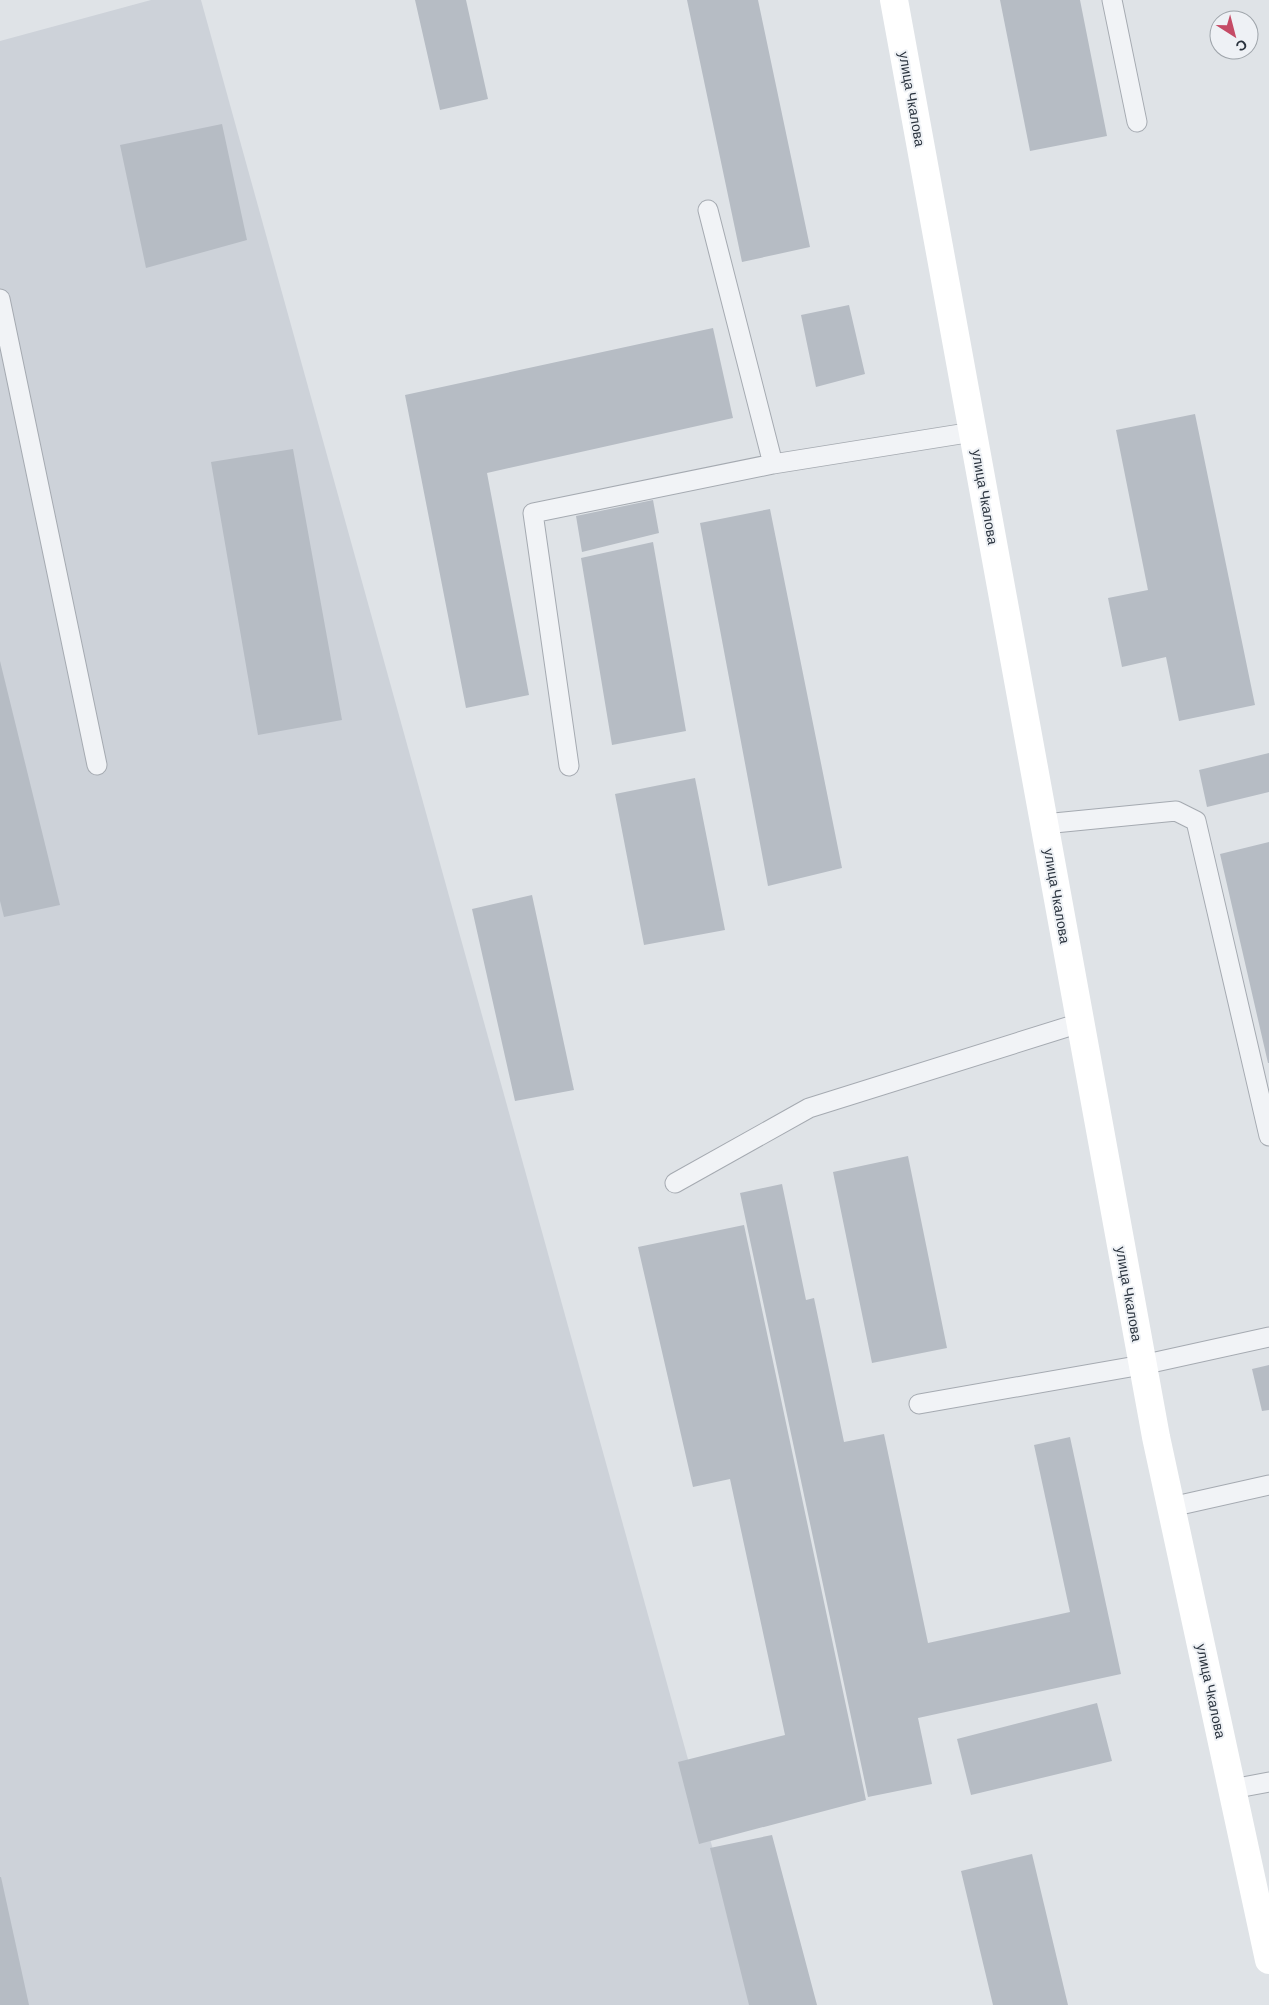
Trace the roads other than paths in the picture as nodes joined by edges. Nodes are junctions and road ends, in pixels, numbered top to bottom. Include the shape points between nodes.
1 (894, 0) edge
2 (1112, 0) edge
3 (1137, 122) dead end
4 (708, 210) dead end
5 (0, 299) edge
6 (973, 432) junction
7 (773, 464) junction
8 (97, 765) dead end
9 (568, 766) dead end
10 (1044, 824) junction
11 (1080, 1023) junction
12 (1269, 1136) edge
13 (674, 1183) dead end
14 (1269, 1337) edge
15 (1142, 1365) junction
16 (919, 1404) dead end
17 (1269, 1485) edge
18 (1171, 1507) junction
19 (1269, 1782) edge
20 (1232, 1789) junction
21 (1269, 1960) edge

1 - 6 street, улица Чкалова
2 - 3 lane
4 - 7 lane
5 - 8 lane
6 - 7 lane
6 - 10 street, улица Чкалова
7 - 9 lane via 533,513
10 - 11 street, улица Чкалова
10 - 12 lane via 1176,811 1196,821
11 - 13 lane via 810,1108
11 - 15 street, улица Чкалова
14 - 15 lane
15 - 16 lane
15 - 18 street, улица Чкалова
17 - 18 lane
18 - 20 street, улица Чкалова
19 - 20 lane
20 - 21 street, улица Чкалова

